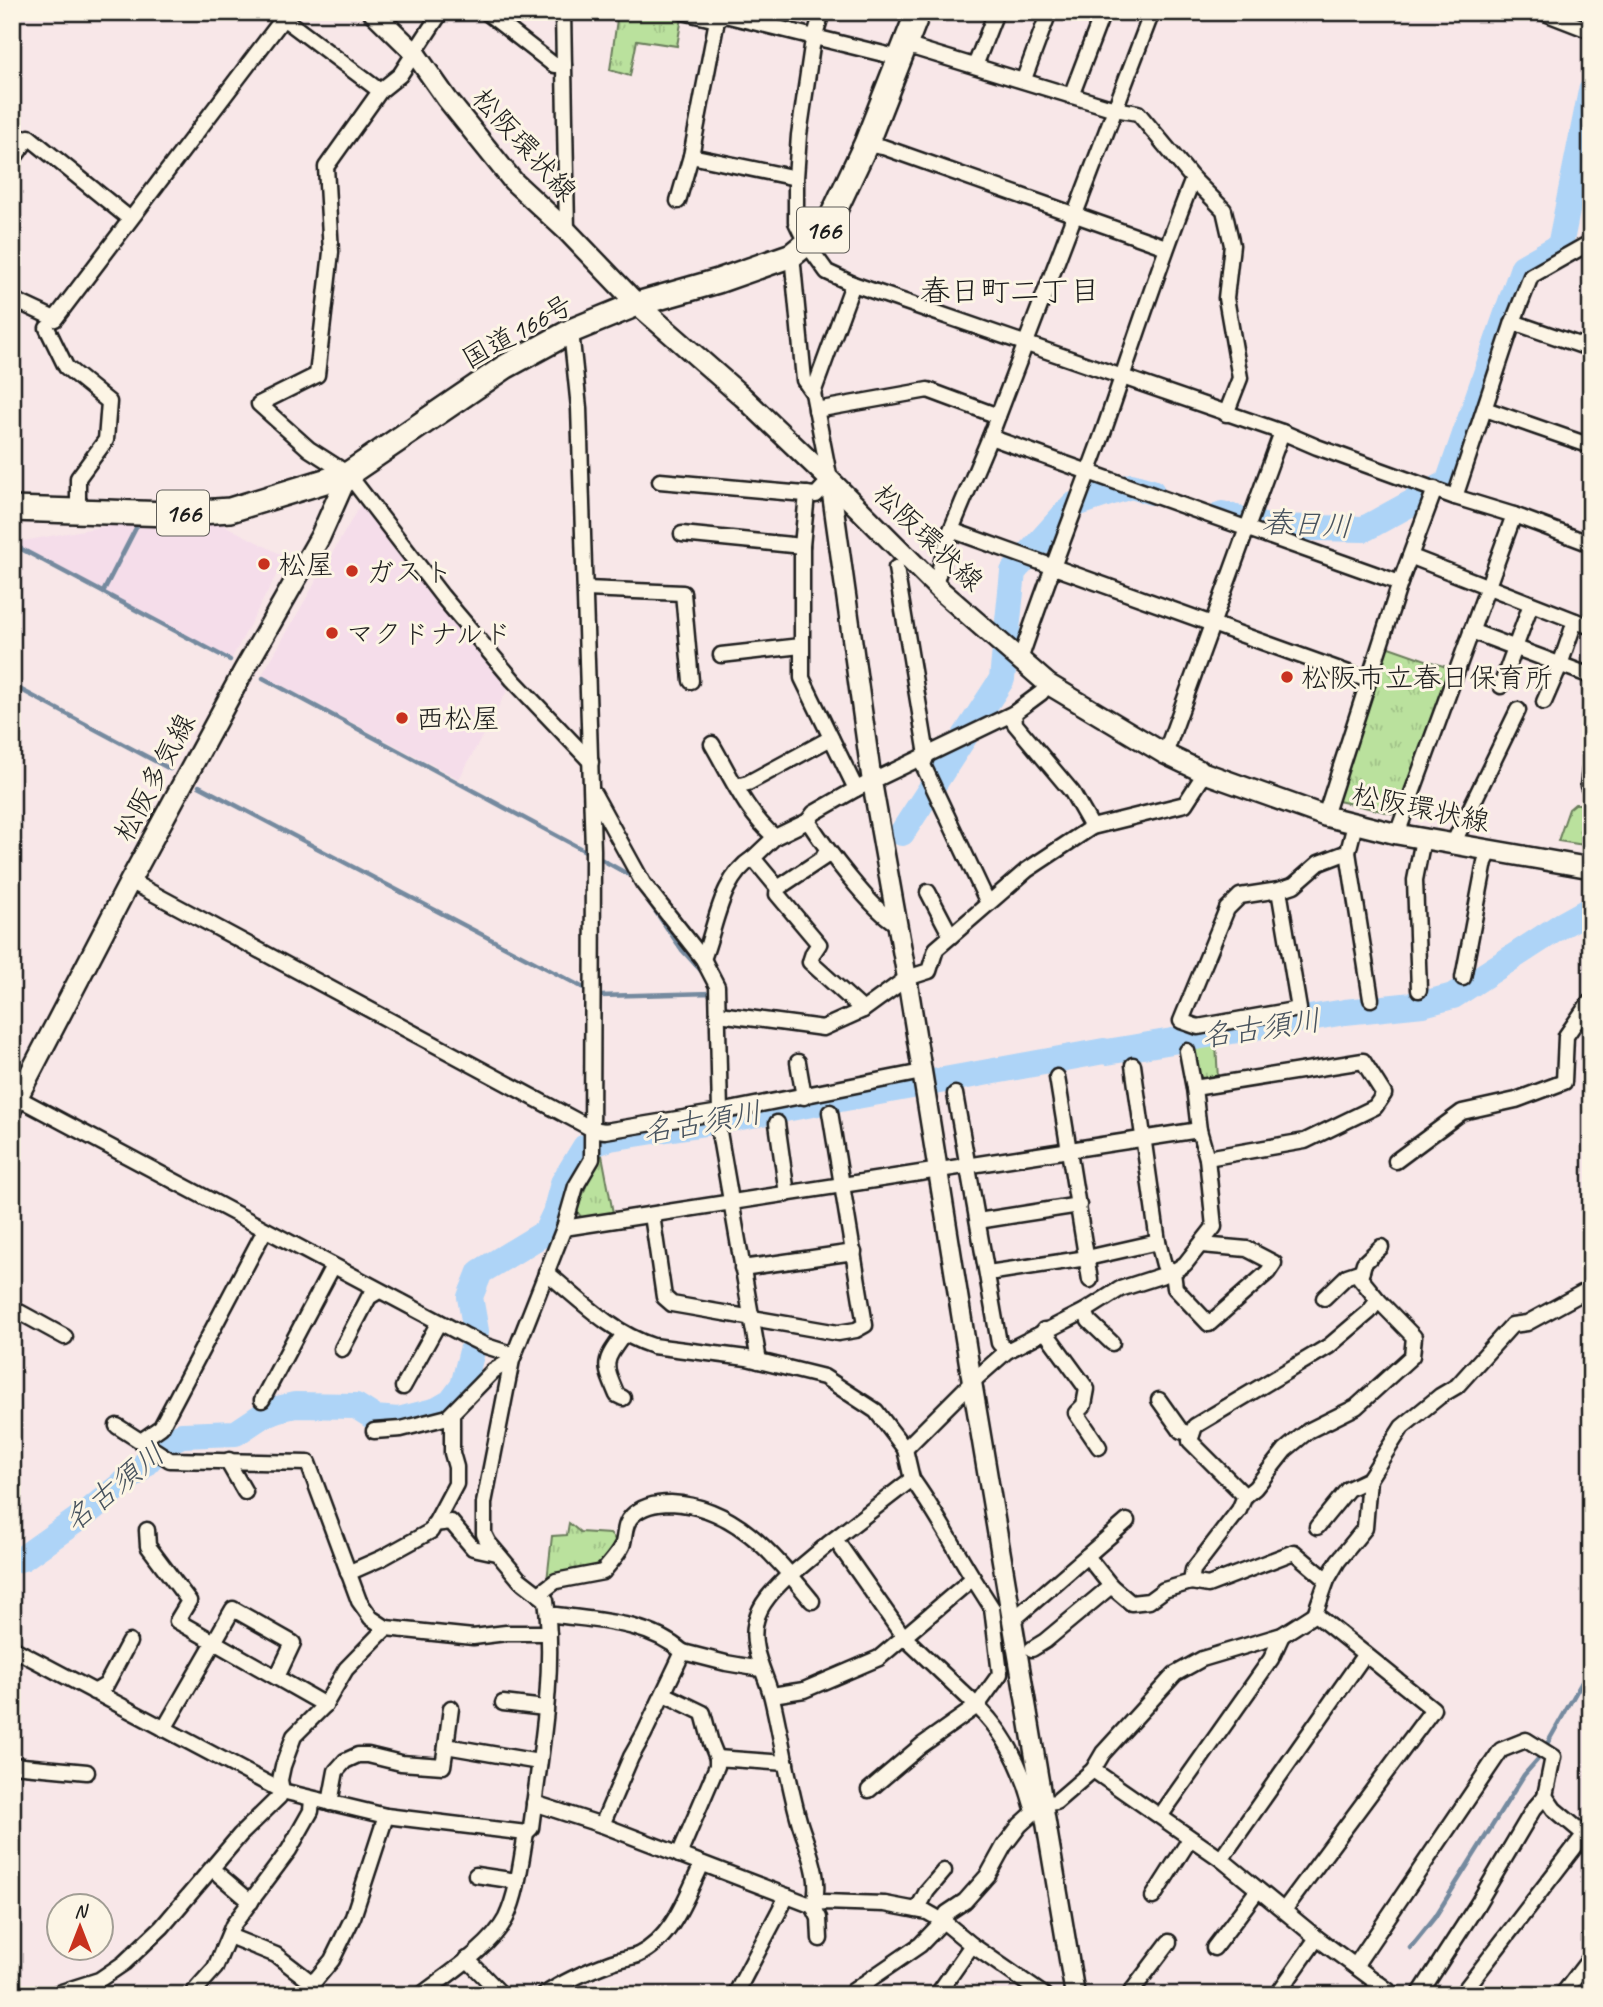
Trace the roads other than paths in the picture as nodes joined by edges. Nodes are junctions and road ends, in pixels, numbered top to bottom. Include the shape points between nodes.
1 (373, 12) edge
2 (441, 12) edge
3 (486, 12) edge
4 (563, 12) edge
5 (683, 12) edge
6 (822, 12) edge
7 (918, 12) edge
8 (996, 12) edge
9 (1049, 12) edge
10 (1103, 12) edge
11 (1152, 12) edge
12 (1542, 12) edge
13 (282, 14) edge
14 (717, 20) junction
15 (1591, 31) edge
16 (815, 35) junction
17 (903, 51) junction
18 (414, 52) junction
19 (564, 65) junction
20 (975, 66) junction
21 (1024, 79) junction
22 (380, 91) junction
23 (1071, 96) junction
24 (1115, 109) junction
25 (866, 144) junction
26 (691, 156) junction
27 (12, 160) edge
28 (796, 178) junction
29 (1193, 179) junction
30 (678, 201) dead end
31 (1074, 214) junction
32 (130, 219) junction
33 (567, 231) junction
34 (1166, 247) junction
35 (1591, 248) edge
36 (799, 249) junction
37 (853, 284) junction
38 (12, 299) edge
39 (637, 304) junction
40 (1513, 322) junction
41 (47, 328) dead end
42 (571, 331) junction
43 (1025, 344) junction
44 (1591, 349) edge
45 (1122, 378) junction
46 (813, 393) junction
47 (1485, 409) junction
48 (816, 410) junction
49 (1226, 414) junction
50 (998, 416) junction
51 (1282, 432) junction
52 (990, 437) junction
53 (1591, 446) edge
54 (1088, 472) junction
55 (348, 474) junction
56 (830, 480) junction
57 (660, 481) dead end
58 (1435, 489) junction
59 (807, 494) junction
60 (1455, 496) junction
61 (12, 509) edge
62 (78, 511) junction
63 (1514, 515) junction
64 (1249, 528) junction
65 (951, 530) junction
66 (682, 534) dead end
67 (1591, 544) edge
68 (802, 546) junction
69 (1412, 557) junction
70 (1052, 565) junction
71 (896, 568) dead end
72 (1400, 583) junction
73 (935, 586) junction
74 (1487, 586) junction
75 (586, 589) junction
76 (1531, 604) junction
77 (1575, 621) junction
78 (1213, 624) junction
79 (1591, 627) edge
80 (1471, 631) junction
81 (801, 646) junction
82 (1515, 648) junction
83 (721, 655) dead end
84 (1020, 660) junction
85 (1560, 664) junction
86 (1591, 676) edge
87 (1368, 680) junction
88 (691, 681) dead end
89 (1048, 684) junction
90 (1501, 686) dead end
91 (1544, 702) dead end
92 (1518, 710) dead end
93 (1014, 713) junction
94 (831, 738) junction
95 (712, 744) dead end
96 (1165, 754) junction
97 (926, 755) junction
98 (591, 762) junction
99 (1591, 762) edge
100 (1205, 773) junction
101 (864, 785) junction
102 (736, 786) junction
103 (1590, 788) edge
104 (591, 790) junction
105 (1325, 816) junction
106 (808, 821) junction
107 (1355, 824) junction
108 (1092, 827) junction
109 (1397, 834) junction
110 (775, 837) junction
111 (1423, 839) junction
112 (1454, 844) junction
113 (827, 850) junction
114 (1491, 850) junction
115 (1348, 852) junction
116 (753, 858) junction
117 (1591, 868) edge
118 (130, 881) junction
119 (778, 888) junction
120 (1279, 890) junction
121 (928, 892) dead end
122 (988, 903) junction
123 (897, 924) junction
124 (951, 936) junction
125 (703, 959) junction
126 (907, 978) junction
127 (1463, 978) dead end
128 (1419, 990) dead end
129 (1371, 999) dead end
130 (1591, 1000) edge
131 (863, 1010) junction
132 (719, 1018) junction
133 (1187, 1051) dead end
134 (798, 1062) dead end
135 (1133, 1065) dead end
136 (922, 1073) junction
137 (1057, 1077) dead end
138 (1194, 1088) junction
139 (955, 1094) dead end
140 (804, 1097) junction
141 (15, 1103) edge
142 (720, 1112) junction
143 (830, 1112) dead end
144 (777, 1123) dead end
145 (592, 1130) junction
146 (1199, 1130) junction
147 (719, 1132) dead end
148 (1144, 1137) junction
149 (1069, 1151) junction
150 (1207, 1158) junction
151 (1396, 1161) dead end
152 (968, 1167) junction
153 (937, 1171) junction
154 (844, 1186) junction
155 (787, 1194) junction
156 (732, 1202) junction
157 (1079, 1205) junction
158 (652, 1215) junction
159 (978, 1221) junction
160 (564, 1228) junction
161 (265, 1230) junction
162 (1158, 1242) junction
163 (1202, 1245) junction
164 (1381, 1247) dead end
165 (854, 1252) junction
166 (1087, 1258) junction
167 (333, 1266) junction
168 (742, 1268) junction
169 (1362, 1271) junction
170 (546, 1272) junction
171 (1173, 1272) junction
172 (988, 1273) junction
173 (1090, 1280) dead end
174 (1591, 1288) edge
175 (379, 1291) junction
176 (1324, 1298) dead end
177 (1378, 1300) junction
178 (12, 1308) edge
179 (1085, 1311) junction
180 (750, 1316) junction
181 (439, 1322) junction
182 (1044, 1330) junction
183 (624, 1334) junction
184 (65, 1337) dead end
185 (1112, 1343) dead end
186 (342, 1349) dead end
187 (1007, 1351) junction
188 (513, 1357) junction
189 (759, 1361) junction
190 (972, 1382) junction
191 (403, 1387) dead end
192 (623, 1398) dead end
193 (262, 1400) dead end
194 (1159, 1400) dead end
195 (452, 1413) junction
196 (117, 1426) dead end
197 (374, 1431) dead end
198 (1192, 1434) junction
199 (144, 1443) junction
200 (1099, 1447) dead end
201 (905, 1449) junction
202 (229, 1460) junction
203 (912, 1479) junction
204 (1369, 1479) junction
205 (245, 1492) dead end
206 (1245, 1496) junction
207 (1127, 1521) dead end
208 (435, 1524) junction
209 (1317, 1527) dead end
210 (147, 1530) dead end
211 (835, 1539) junction
212 (496, 1553) junction
213 (1087, 1556) junction
214 (348, 1573) junction
215 (790, 1575) junction
216 (973, 1577) junction
217 (1327, 1580) junction
218 (1191, 1581) junction
219 (1111, 1586) junction
220 (539, 1594) junction
221 (812, 1601) dead end
222 (1315, 1614) junction
223 (548, 1615) junction
224 (1012, 1621) junction
225 (386, 1628) junction
226 (549, 1633) junction
227 (1282, 1635) junction
228 (903, 1636) junction
229 (129, 1642) dead end
230 (214, 1643) junction
231 (12, 1648) edge
232 (1032, 1649) dead end
233 (683, 1652) junction
234 (1365, 1654) junction
235 (761, 1669) junction
236 (277, 1677) junction
237 (94, 1692) junction
238 (664, 1694) junction
239 (772, 1695) junction
240 (503, 1703) dead end
241 (325, 1705) junction
242 (977, 1706) junction
243 (451, 1709) dead end
244 (545, 1709) junction
245 (164, 1729) junction
246 (446, 1746) junction
247 (717, 1758) junction
248 (539, 1762) junction
249 (786, 1763) junction
250 (12, 1765) edge
251 (1093, 1770) junction
252 (87, 1772) dead end
253 (869, 1790) dead end
254 (282, 1791) junction
255 (1545, 1796) junction
256 (312, 1799) junction
257 (534, 1802) junction
258 (330, 1803) junction
259 (1042, 1805) junction
260 (1161, 1815) junction
261 (386, 1816) junction
262 (601, 1825) junction
263 (526, 1833) junction
264 (1588, 1838) edge
265 (1190, 1839) junction
266 (679, 1855) junction
267 (1221, 1859) junction
268 (702, 1864) junction
269 (944, 1871) dead end
270 (218, 1874) dead end
271 (476, 1875) dead end
272 (517, 1881) junction
273 (1257, 1891) junction
274 (787, 1896) junction
275 (1153, 1897) dead end
276 (251, 1902) junction
277 (813, 1906) junction
278 (917, 1910) junction
279 (1284, 1910) junction
280 (943, 1921) junction
281 (229, 1936) junction
282 (1317, 1938) junction
283 (820, 1939) dead end
284 (1169, 1942) dead end
285 (972, 1945) junction
286 (1214, 1948) dead end
287 (1591, 1957) edge
288 (467, 1959) junction
289 (1354, 1966) junction
290 (311, 1982) junction
291 (1030, 1990) edge
292 (52, 1995) edge
293 (191, 1995) edge
294 (303, 1995) edge
295 (421, 1995) edge
296 (502, 1995) edge
297 (544, 1995) edge
298 (735, 1995) edge
299 (851, 1995) edge
300 (937, 1995) edge
301 (1044, 1995) edge
302 (1075, 1995) edge
303 (1129, 1995) edge
304 (1277, 1995) edge
305 (1394, 1995) edge
306 (1419, 1995) edge
307 (1461, 1995) edge
308 (1562, 1995) edge

1 - 18 main road, 松阪環状線
2 - 18 street
3 - 19 street via 554,65
4 - 19 street
5 - 14 street
6 - 16 street
7 - 17 highway, 国道166号 / 166
8 - 20 street
9 - 21 street
10 - 23 street
11 - 24 street
12 - 15 street
13 - 22 street
13 - 32 street
14 - 16 street via 725,15
14 - 26 street
16 - 17 street
16 - 28 street
17 - 20 street
17 - 25 highway, 国道166号 / 166
18 - 22 street via 400,75
18 - 33 main road, 松阪環状線 via 513,181
19 - 33 street
20 - 21 street
21 - 23 street
22 - 55 street via 326,167 331,252 317,375 259,404 309,449
23 - 24 street
24 - 29 street via 1139,113
24 - 31 street
25 - 31 street
25 - 36 highway, 国道166号 / 166 via 827,227
26 - 28 street
26 - 30 street
27 - 32 street via 29,137
28 - 36 street
29 - 34 street
29 - 49 street via 1224,210 1232,245 1226,298 1240,378
31 - 34 street
31 - 43 street
32 - 38 street via 55,319
33 - 39 main road, 松阪環状線
34 - 45 street
35 - 40 street via 1584,246 1531,276
36 - 37 street via 827,272
36 - 39 highway, 国道166号 / 166 via 718,281
36 - 46 street via 804,380
37 - 43 street
37 - 46 street
39 - 42 highway, 国道166号 / 166
39 - 56 main road, 松阪環状線
40 - 44 street
40 - 47 street
41 - 62 street via 66,367 109,402 106,440 78,478
42 - 55 highway, 国道166号 / 166 via 505,367
42 - 75 street via 579,408
43 - 45 street
43 - 50 street
45 - 49 street
45 - 54 street
46 - 48 street
47 - 53 street
47 - 60 street
48 - 50 street via 928,390
48 - 56 street
49 - 51 street
50 - 52 street
51 - 58 street
51 - 64 street
52 - 54 street
52 - 65 street
54 - 64 street
54 - 70 street
55 - 62 highway, 国道166号 / 166 via 230,510 170,514
55 - 98 street via 442,596
55 - 118 main road, 松阪多気線 via 320,537
56 - 59 street via 816,495
56 - 73 main road, 松阪環状線
56 - 101 street
57 - 59 street
58 - 60 street
58 - 69 street
59 - 68 street
60 - 63 street
61 - 62 highway, 国道166号 / 166
63 - 67 street
63 - 74 street
64 - 72 street
64 - 78 street
65 - 70 street
65 - 73 street
66 - 68 street
68 - 81 street
69 - 72 street
69 - 74 street
70 - 78 street
70 - 84 street
71 - 97 street
72 - 87 street
73 - 84 main road, 松阪環状線
74 - 76 street
74 - 80 street
75 - 88 street via 683,593
75 - 98 street
76 - 77 street
76 - 82 street
77 - 79 street
77 - 85 street
78 - 87 street
78 - 96 street
80 - 82 street
80 - 109 street
81 - 83 street
81 - 94 street via 802,678
82 - 85 street
82 - 90 street
84 - 89 main road, 松阪環状線
85 - 86 street
85 - 91 street
87 - 105 street
89 - 93 street
89 - 96 main road, 松阪環状線
92 - 112 street
93 - 97 street
93 - 108 street via 1015,724 1072,792
94 - 101 street
94 - 102 street
95 - 102 street
96 - 100 main road, 松阪環状線
97 - 101 street
97 - 122 street via 923,765
98 - 104 street
99 - 103 street
100 - 105 main road, 松阪環状線
100 - 108 street via 1185,804
101 - 106 street
101 - 123 street
102 - 110 street
104 - 125 street via 643,883
104 - 145 street
105 - 107 main road, 松阪環状線
106 - 110 street
106 - 113 street
107 - 109 main road, 松阪環状線
107 - 115 street
108 - 122 street via 1027,870
109 - 111 main road, 松阪環状線
110 - 116 street
111 - 112 main road, 松阪環状線
111 - 128 street via 1415,880
112 - 114 main road, 松阪環状線
113 - 119 street via 824,858
113 - 123 street
114 - 117 main road, 松阪環状線
114 - 127 street
115 - 120 street via 1319,863 1294,885
115 - 129 street
116 - 119 street
116 - 125 street via 728,884
118 - 141 main road, 松阪多気線
118 - 145 street
119 - 131 street via 777,894 819,944 810,962
120 - 120 street via 1240,896 1227,909 1181,1021 1198,1027 1298,1009
121 - 124 street
122 - 124 street
123 - 126 street
124 - 126 street via 936,949 929,971
125 - 132 street via 717,986
126 - 131 street
126 - 136 street
130 - 151 street via 1566,1036 1564,1082 1516,1100 1462,1112
131 - 132 street via 823,1028
132 - 142 street
133 - 138 street
134 - 140 street
135 - 148 street
136 - 140 street
136 - 153 street
137 - 149 street
138 - 146 street
138 - 150 street via 1363,1061 1384,1094 1375,1107 1305,1141
139 - 152 street
140 - 142 street
141 - 161 street
142 - 145 street
143 - 154 street
144 - 155 street
145 - 160 street via 592,1159 576,1186
146 - 148 street
146 - 150 street
147 - 156 street
148 - 149 street
148 - 162 street
149 - 152 street
149 - 157 street
150 - 163 street via 1214,1227
152 - 153 street
152 - 159 street
153 - 154 street
153 - 190 street
154 - 155 street
154 - 165 street
155 - 156 street
156 - 158 street
156 - 168 street
157 - 159 street
157 - 166 street
158 - 160 street
158 - 180 street via 664,1297 672,1304
159 - 172 street
160 - 170 street
161 - 167 street
161 - 199 street via 162,1427
162 - 166 street
162 - 171 street via 1164,1265
163 - 171 street
163 - 171 street via 1247,1249 1274,1263 1209,1324 1175,1288
164 - 169 street
165 - 168 street
165 - 180 street via 865,1325 838,1333
166 - 172 street
166 - 173 street
167 - 175 street
167 - 193 street
168 - 180 street
169 - 176 street via 1347,1276
169 - 177 street via 1360,1278
170 - 183 street
170 - 188 street
171 - 179 street via 1120,1289
172 - 187 street via 999,1343
174 - 204 street via 1527,1323 1512,1325 1457,1386 1402,1427
175 - 181 street
175 - 186 street via 369,1297
177 - 198 street via 1329,1346 1195,1426
177 - 206 street via 1414,1337 1412,1356 1356,1407 1308,1431 1285,1450
178 - 184 street
179 - 182 street
179 - 185 street
180 - 189 street
181 - 188 street
181 - 191 street
182 - 187 street
182 - 200 street via 1087,1389 1084,1405 1076,1413
183 - 189 street via 653,1346
183 - 192 street via 607,1358 607,1372 617,1395
187 - 190 street
188 - 195 street
188 - 212 street via 484,1503 484,1534
189 - 201 street via 824,1377 863,1400
190 - 201 street
190 - 224 street
194 - 198 street via 1181,1431
195 - 197 street via 401,1429
195 - 208 street via 456,1484
196 - 199 street
198 - 206 street via 1190,1441
199 - 202 street via 169,1460
201 - 203 street
202 - 205 street
202 - 214 street via 308,1463
203 - 211 street
203 - 216 street
204 - 209 street via 1349,1489
204 - 217 street via 1365,1528
206 - 218 street via 1193,1570
207 - 213 street
208 - 212 street via 451,1522 473,1548
208 - 214 street via 426,1535
210 - 230 street via 148,1546 189,1601 177,1621
211 - 215 street
211 - 228 street
212 - 220 street
213 - 219 street
213 - 224 street
214 - 225 street via 364,1611
215 - 220 street via 766,1547 729,1520 698,1506 659,1503 630,1518 622,1545 603,1572 556,1581
215 - 221 street
215 - 235 street via 761,1608 755,1623
216 - 228 street
216 - 242 street via 992,1608 1000,1674
217 - 218 street via 1294,1552 1208,1585
217 - 222 street
218 - 219 street via 1149,1601 1131,1604
219 - 232 street
220 - 223 street via 546,1600
222 - 227 street
222 - 234 street
223 - 226 street
223 - 233 street via 642,1628
224 - 259 street
225 - 226 street via 472,1637
225 - 241 street via 346,1669
226 - 244 street
227 - 251 street via 1202,1659 1175,1674
227 - 260 street via 1271,1659
228 - 239 street via 880,1658 804,1690
228 - 242 street
229 - 237 street via 106,1685
230 - 236 street
230 - 236 street via 233,1609 293,1643
230 - 245 street
231 - 237 street
233 - 235 street
233 - 238 street
234 - 267 street
234 - 279 street via 1433,1709
235 - 239 street
236 - 241 street
237 - 245 street
238 - 247 street via 703,1713
238 - 262 street
239 - 249 street
240 - 244 street
241 - 254 street via 294,1736 283,1766
242 - 253 street
242 - 259 street via 1016,1758 1032,1805
243 - 246 street
244 - 248 street
245 - 254 street
246 - 248 street
246 - 258 street via 443,1766 368,1755 351,1758 336,1772
247 - 249 street
247 - 266 street
248 - 257 street
249 - 277 street via 818,1895
250 - 252 street
251 - 259 street via 1056,1802
251 - 260 street
254 - 256 street
254 - 292 street via 162,1927 124,1962 99,1980
255 - 264 street
255 - 289 street via 1553,1757 1527,1740 1502,1750
255 - 306 street
256 - 258 street
256 - 276 street via 311,1811 289,1850
257 - 262 street
257 - 263 street via 531,1828
258 - 261 street
259 - 280 street via 1012,1835 988,1875
259 - 302 street
260 - 265 street
261 - 263 street
261 - 290 street via 354,1917 332,1960
262 - 266 street
263 - 272 street
264 - 307 street
265 - 267 street
265 - 275 street
266 - 268 street
267 - 273 street
268 - 274 street
268 - 297 street via 662,1936 638,1955 612,1962
269 - 278 street
270 - 276 street
271 - 272 street
272 - 288 street via 503,1923
273 - 279 street
273 - 286 street
274 - 277 street
274 - 298 street
276 - 281 street
277 - 278 street via 823,1902 885,1904
277 - 283 street
278 - 280 street
279 - 282 street
280 - 285 street
280 - 299 street via 920,1945
281 - 290 street via 276,1955
281 - 293 street via 215,1968
282 - 289 street
282 - 304 street
284 - 303 street
285 - 291 street
285 - 300 street
287 - 308 street
288 - 295 street
288 - 296 street
289 - 305 street
290 - 294 street
291 - 301 street

